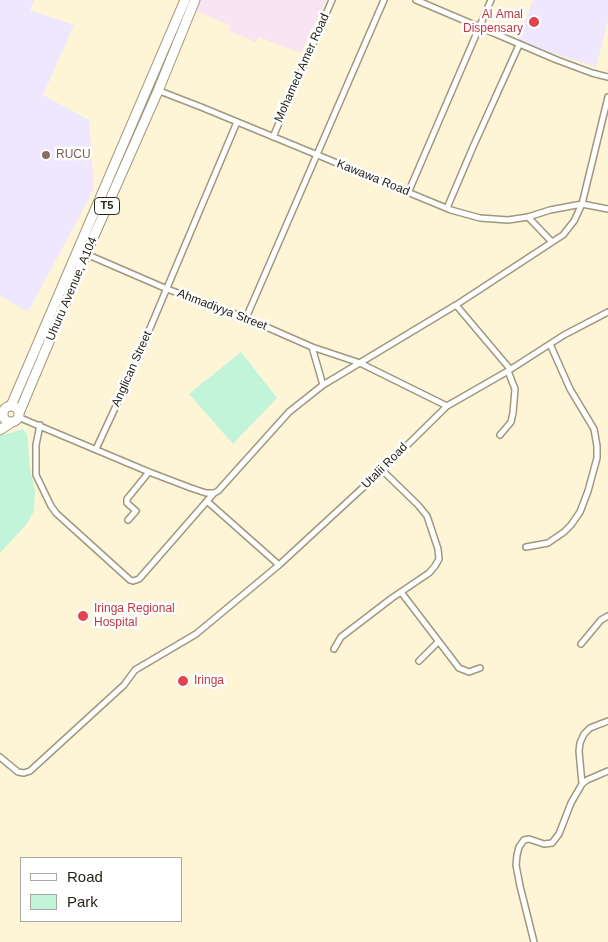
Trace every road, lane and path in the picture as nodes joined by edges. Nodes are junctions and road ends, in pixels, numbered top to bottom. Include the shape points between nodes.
1 (185, 0) edge
2 (196, 0) edge
3 (332, 0) edge
4 (384, 0) edge
5 (416, 0) edge
6 (491, 0) edge
7 (480, 27) junction
8 (520, 45) junction
9 (608, 76) edge
10 (147, 86) junction
11 (158, 91) junction
12 (608, 97) edge
13 (237, 122) junction
14 (272, 137) junction
15 (318, 155) junction
16 (408, 193) junction
17 (582, 204) junction
18 (448, 208) junction
19 (608, 208) edge
20 (528, 218) junction
21 (552, 242) junction
22 (86, 254) junction
23 (166, 289) junction
24 (456, 305) junction
25 (608, 312) edge
26 (246, 318) junction
27 (550, 344) junction
28 (312, 347) junction
29 (360, 363) junction
30 (509, 370) junction
31 (323, 385) junction
32 (11, 406) junction
33 (447, 406) junction
34 (16, 417) junction
35 (2, 418) edge
36 (40, 425) junction
37 (0, 430) edge
38 (500, 435) dead end
39 (96, 449) junction
40 (382, 470) junction
41 (149, 472) junction
42 (214, 494) junction
43 (208, 502) junction
44 (128, 520) dead end
45 (526, 547) dead end
46 (279, 565) junction
47 (401, 592) junction
48 (608, 616) edge
49 (438, 642) junction
50 (581, 644) dead end
51 (334, 649) dead end
52 (419, 661) dead end
53 (480, 668) dead end
54 (608, 721) edge
55 (0, 757) edge
56 (608, 771) edge
57 (582, 784) junction
58 (534, 942) edge

1 - 10 highway, Uhuru Avenue, A104 / T5
2 - 11 highway, Uhuru Avenue, A104 / T5
3 - 14 street, Mohamed Amer Road
4 - 15 street
5 - 7 street
6 - 7 street
7 - 8 street
7 - 16 street
8 - 9 street
8 - 18 street
10 - 11 street, Kawawa Road
10 - 32 highway, Uhuru Avenue, A104 / T5
11 - 13 street, Kawawa Road
11 - 22 highway, Uhuru Avenue, A104 / T5
12 - 17 street
13 - 14 street, Kawawa Road
13 - 23 street, Anglican Street
14 - 15 street, Kawawa Road
15 - 16 street, Kawawa Road
15 - 26 street
16 - 18 street, Kawawa Road
17 - 19 street, Kawawa Road
17 - 20 street, Kawawa Road
17 - 21 street via 563,235
18 - 20 street, Kawawa Road via 480,218
20 - 21 street
21 - 24 street
22 - 23 street, Ahmadiyya Street
22 - 34 highway, Uhuru Avenue, A104 / T5
23 - 26 street, Ahmadiyya Street
23 - 39 street, Anglican Street
24 - 29 street
24 - 30 street
25 - 27 street, Utalii Road
26 - 28 street, Ahmadiyya Street
27 - 30 street, Utalii Road
27 - 45 street via 570,389 594,429 596,458 588,491 571,525 548,543
28 - 29 street, Ahmadiyya Street
28 - 31 street
29 - 31 street
29 - 33 street, Ahmadiyya Street
30 - 33 street, Utalii Road
30 - 38 street via 515,389 514,413
31 - 42 street via 289,412
32 - 34 highway via 17,410
32 - 35 highway, T5 via 4,410
33 - 40 street, Utalii Road
34 - 35 highway, T5 via 8,422
34 - 36 street
34 - 37 highway
36 - 39 street
36 - 43 street via 36,475 51,506 130,580 139,579
39 - 41 street
40 - 46 street, Utalii Road
40 - 47 street via 427,516 440,555 429,573
41 - 42 street
41 - 44 street via 126,501 136,512
42 - 43 street
43 - 46 street
46 - 55 street, Utalii Road via 196,634 135,670 124,685 30,771 18,772
47 - 49 street
47 - 51 street via 342,637
48 - 50 street
49 - 52 street
49 - 53 street via 459,668 469,672
54 - 57 street via 590,728 580,743
56 - 57 street
57 - 58 street via 556,839 548,844 524,840 519,847 520,886

